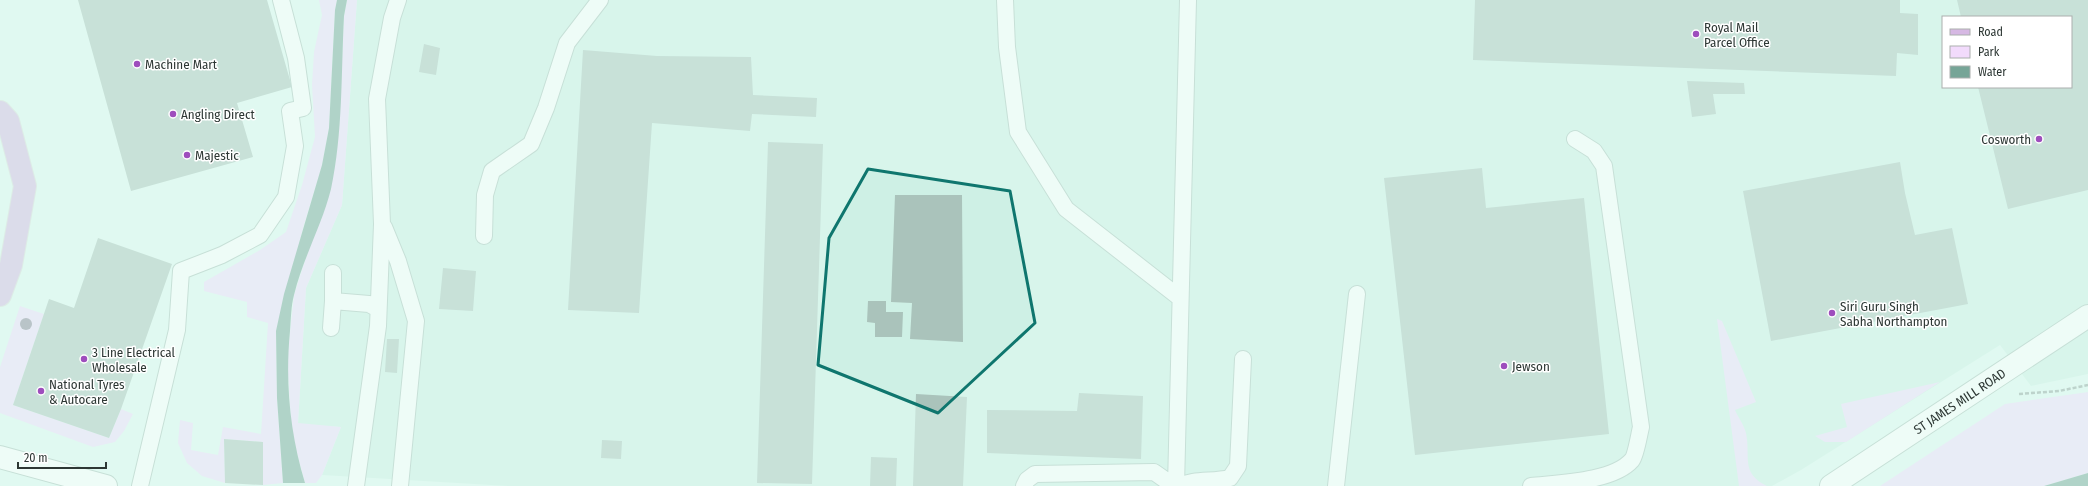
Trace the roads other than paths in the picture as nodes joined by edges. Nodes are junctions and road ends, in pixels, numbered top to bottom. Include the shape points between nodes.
1 (281, 0) edge
2 (398, 0) edge
3 (600, 0) edge
4 (1005, 0) edge
5 (1188, 0) edge
6 (0, 112) edge
7 (1575, 139) dead end
8 (382, 224) junction
9 (484, 236) dead end
10 (333, 273) dead end
11 (1356, 294) dead end
12 (0, 295) edge
13 (1180, 298) junction
14 (332, 301) junction
15 (378, 309) junction
16 (2088, 316) edge
17 (331, 328) dead end
18 (1243, 358) dead end
19 (0, 457) edge
20 (106, 486) edge
21 (140, 486) edge
22 (356, 486) edge
23 (400, 486) edge
24 (1024, 486) edge
25 (1175, 486) edge
26 (1179, 486) edge
27 (1336, 486) edge
28 (1531, 486) edge
29 (1831, 486) edge

1 - 21 lane via 296,58 303,108 290,111 295,146 286,197 260,235 222,255 182,271 177,330
2 - 8 lane via 392,18 377,99
3 - 9 lane via 567,43 546,108 531,144 492,171 485,195
4 - 13 lane via 1007,47 1018,132 1066,209
5 - 13 lane
6 - 12 main road via 8,121 25,186 11,265
7 - 28 lane via 1594,151 1604,166 1641,427 1632,460 1613,473
8 - 15 lane
8 - 23 lane via 398,260 416,321
10 - 14 lane
11 - 27 lane
13 - 25 lane
14 - 15 lane via 369,304
14 - 17 lane
15 - 22 lane via 377,343
16 - 29 street, ST JAMES MILL ROAD
18 - 26 lane via 1238,466 1230,478 1189,481
19 - 20 street
24 - 25 lane via 1035,474 1154,472

